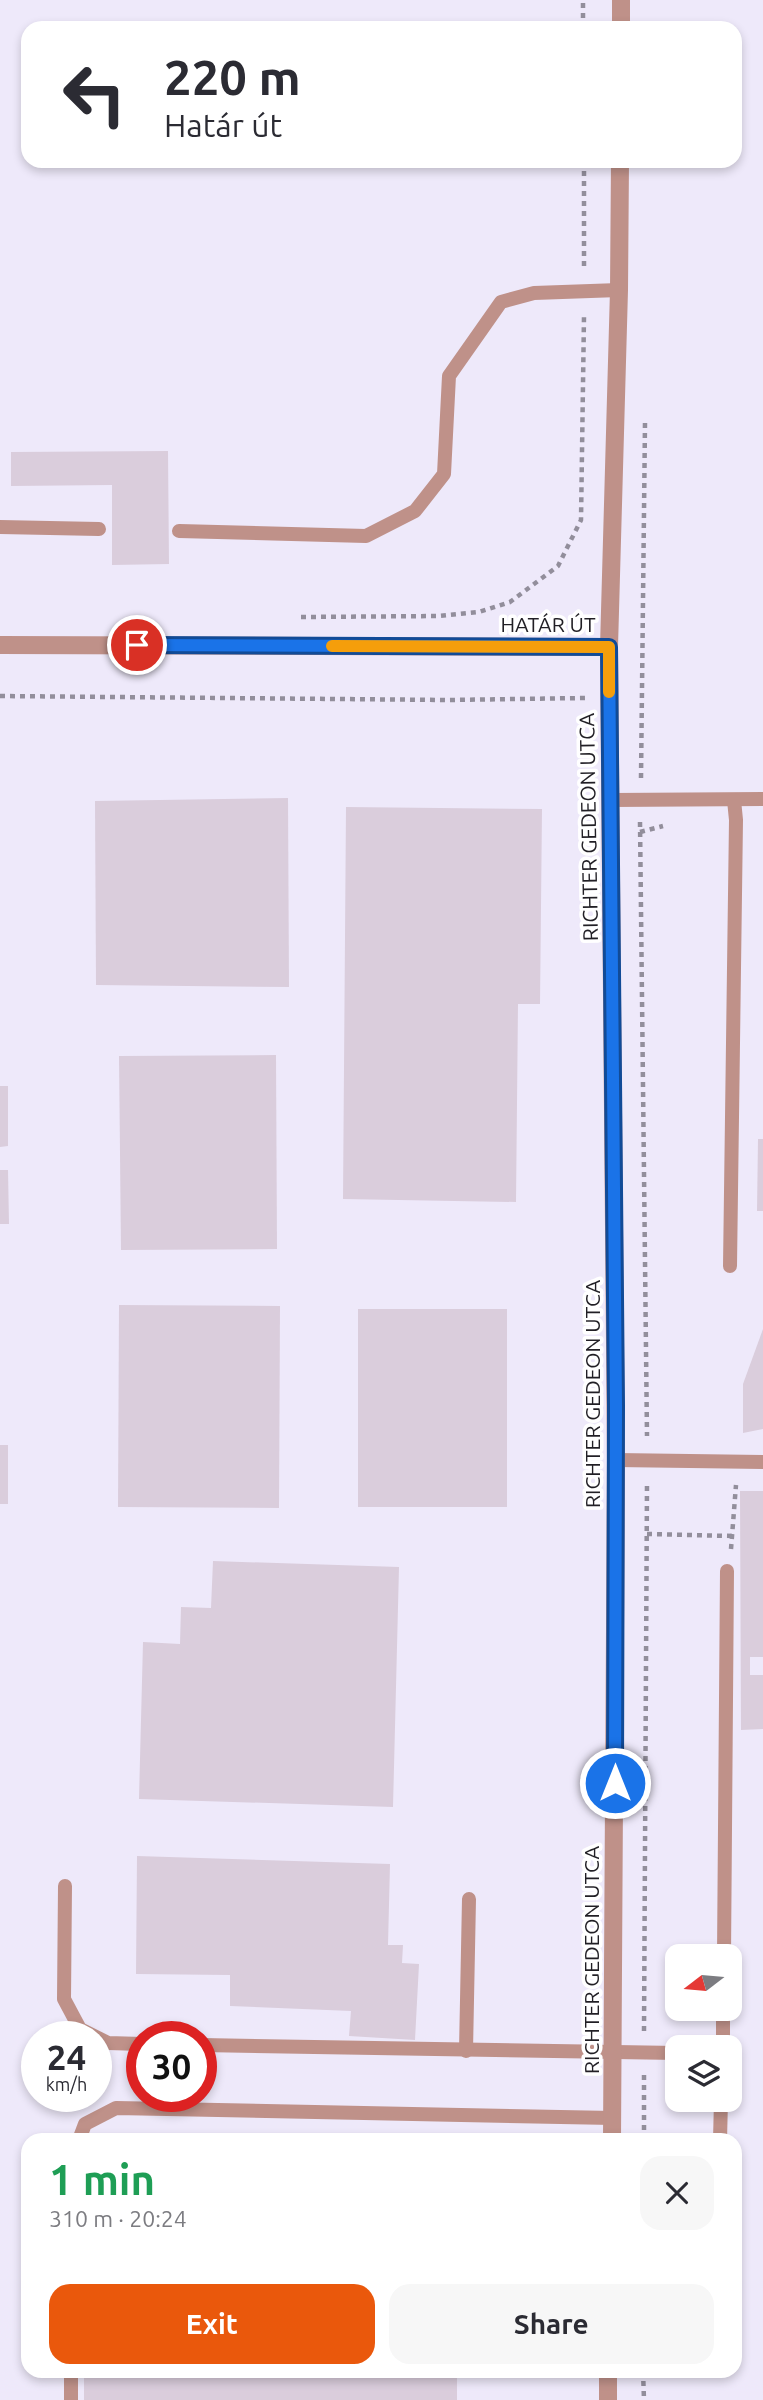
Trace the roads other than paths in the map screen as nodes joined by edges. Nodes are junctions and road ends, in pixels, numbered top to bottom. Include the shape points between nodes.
1 (621, 0) edge
2 (621, 21) edge
3 (620, 168) edge
4 (619, 290) junction
5 (0, 527) edge
6 (99, 529) dead end
7 (179, 531) dead end
8 (0, 645) edge
9 (609, 647) junction
10 (763, 799) edge
11 (612, 800) junction
12 (734, 800) junction
13 (730, 1266) dead end
14 (616, 1460) junction
15 (763, 1462) edge
16 (727, 1571) road end
17 (65, 1886) dead end
18 (469, 1899) dead end
19 (724, 1944) edge
20 (126, 2044) edge
21 (217, 2045) edge
22 (466, 2051) junction
23 (614, 2053) junction
24 (665, 2053) edge
25 (721, 2112) edge
26 (613, 2118) junction
27 (82, 2133) edge
28 (612, 2133) edge
29 (720, 2133) edge
30 (71, 2378) edge
31 (608, 2378) edge
32 (71, 2400) edge
33 (607, 2400) edge

1 - 2 street
3 - 4 street, HATÁR ÚT
4 - 7 lane via 534,293 501,302 449,376 444,474 415,511 366,536
4 - 9 street, HATÁR ÚT
5 - 6 lane
8 - 9 street, HATÁR ÚT
9 - 11 street, RICHTER GEDEON UTCA
10 - 12 lane
11 - 12 lane
11 - 14 street, RICHTER GEDEON UTCA
12 - 13 lane
14 - 15 lane
14 - 23 street, RICHTER GEDEON UTCA
16 - 19 lane
17 - 20 lane via 64,1999 80,2029 108,2043
18 - 22 lane
21 - 22 lane
22 - 23 lane
23 - 24 lane
23 - 26 street, RICHTER GEDEON UTCA
25 - 29 lane
26 - 27 lane via 116,2108 85,2124
26 - 28 street, RICHTER GEDEON UTCA
30 - 32 lane
31 - 33 street

